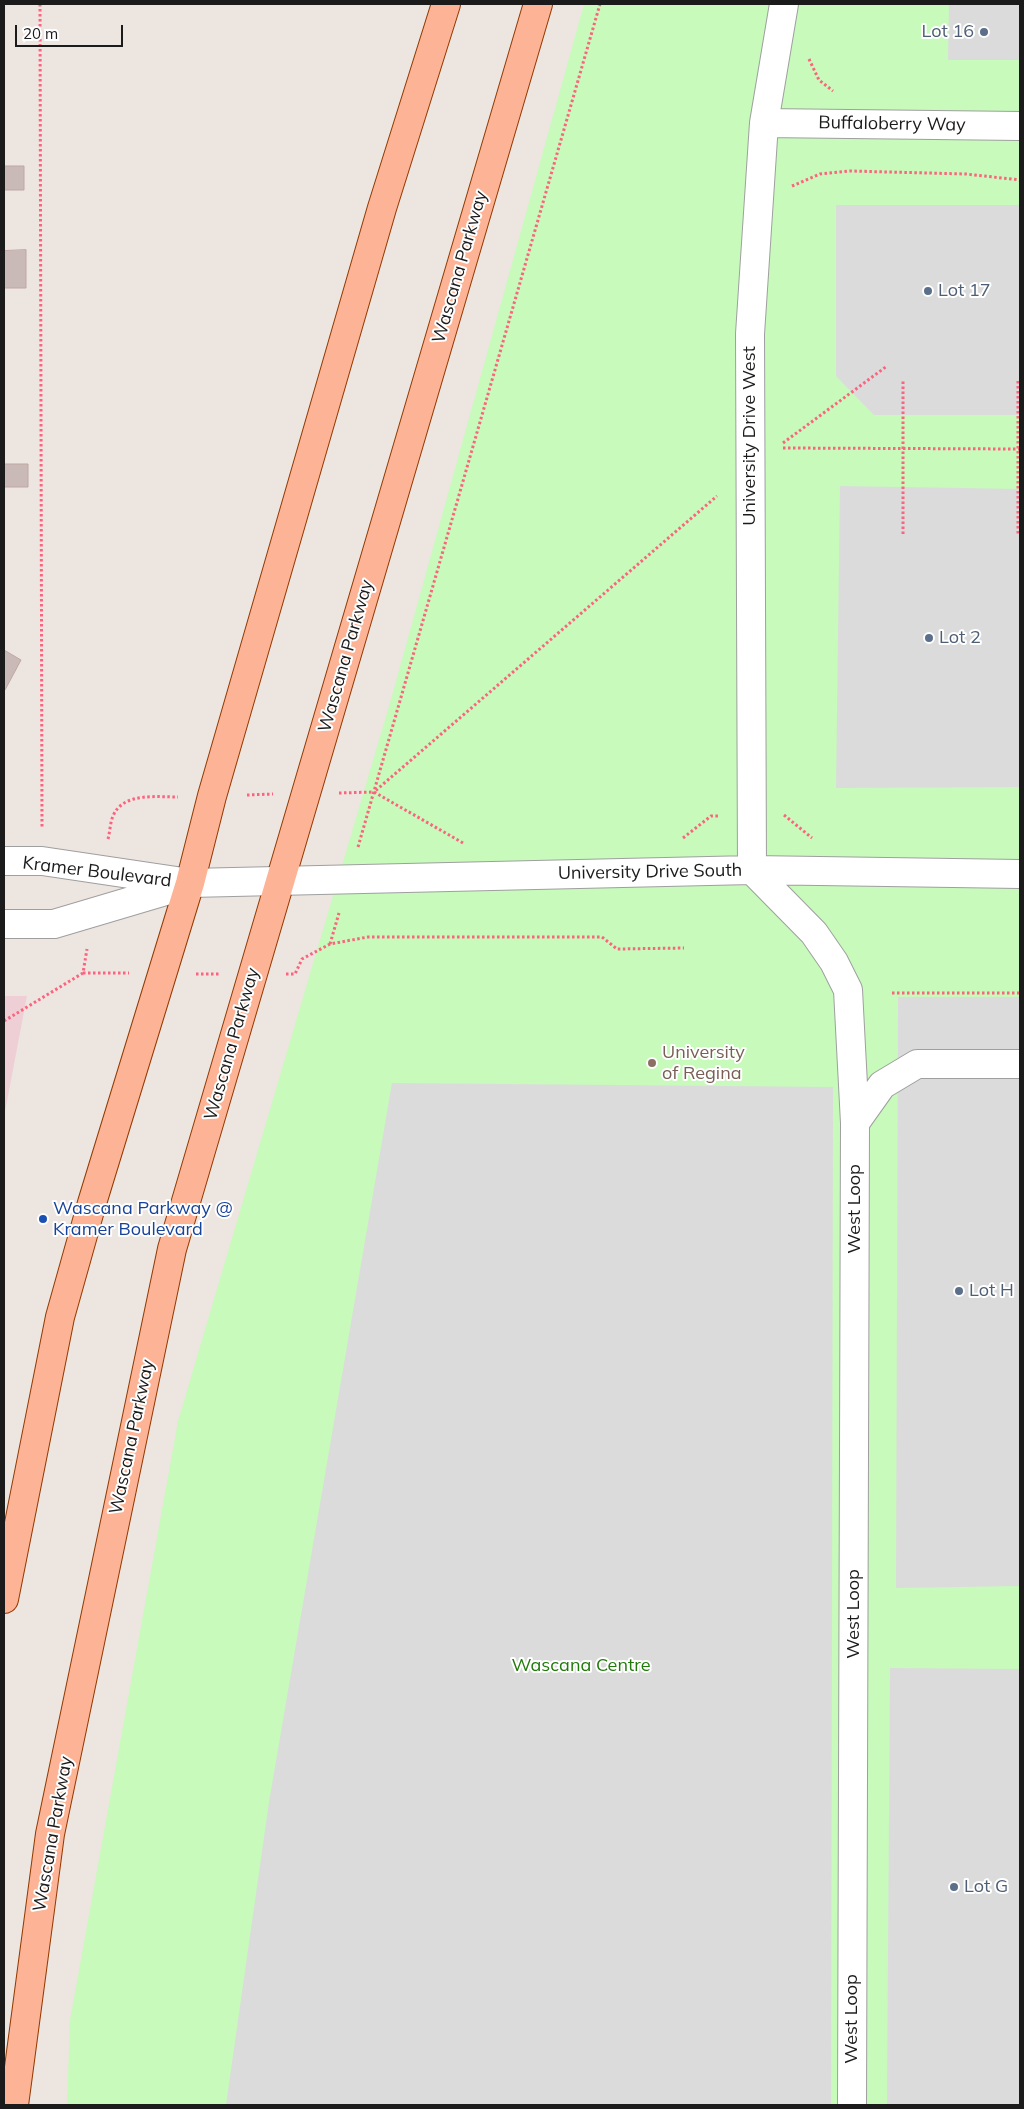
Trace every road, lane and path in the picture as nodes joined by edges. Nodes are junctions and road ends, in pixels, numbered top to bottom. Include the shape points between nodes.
1 (40, 4) edge
2 (446, 4) edge
3 (538, 4) edge
4 (600, 4) edge
5 (784, 4) edge
6 (807, 54) dead end
7 (834, 91) dead end
8 (764, 123) junction
9 (1020, 126) edge
10 (1020, 180) edge
11 (792, 186) dead end
12 (887, 366) dead end
13 (903, 381) dead end
14 (1018, 381) dead end
15 (903, 449) junction
16 (1019, 449) edge
17 (750, 467) junction
18 (903, 534) dead end
19 (1018, 534) dead end
20 (374, 792) junction
21 (752, 815) junction
22 (679, 841) dead end
23 (818, 843) dead end
24 (464, 844) dead end
25 (42, 861) junction
26 (4, 862) edge
27 (752, 870) junction
28 (1020, 874) edge
29 (349, 879) junction
30 (280, 880) junction
31 (190, 883) junction
32 (4, 924) edge
33 (330, 944) junction
34 (684, 948) dead end
35 (82, 973) dead end
36 (162, 974) junction
37 (252, 974) junction
38 (892, 993) dead end
39 (1020, 993) edge
40 (1020, 1064) edge
41 (855, 1123) junction
42 (4, 1599) edge
43 (14, 2105) edge
44 (852, 2105) edge

1 - 25 path
2 - 31 main road via 382,208 212,796
3 - 30 main road, Wascana Parkway
4 - 20 path
5 - 8 street, University Drive West
6 - 7 path via 819,80
8 - 9 street, Buffaloberry Way
8 - 17 street, University Drive West via 750,334
10 - 11 path via 966,174 850,171 820,174
12 - 15 path via 777,448
13 - 15 path
14 - 16 path
15 - 16 path
15 - 18 path
16 - 19 path
17 - 20 path
17 - 21 street, University Drive West
20 - 24 path
20 - 29 path
21 - 22 path via 710,816
21 - 23 path via 781,812
21 - 27 street, University Drive West
25 - 26 street, Kramer Boulevard
25 - 31 street, Kramer Boulevard
27 - 28 street, University Drive South
27 - 29 street, University Drive South
27 - 41 street, West Loop via 814,933 848,990
29 - 30 street, University Drive South
29 - 33 path
30 - 31 street, Kramer Boulevard
30 - 37 main road, Wascana Parkway
31 - 32 street, Kramer Boulevard via 54,924
31 - 36 main road
33 - 34 path via 368,936 602,936 617,949
33 - 37 path via 302,959 294,974
35 - 36 path
36 - 37 path
36 - 42 main road via 60,1317
37 - 43 main road, Wascana Parkway via 172,1249 106,1562 50,1834
38 - 39 path
40 - 41 street via 917,1064 882,1085
41 - 44 street, West Loop

